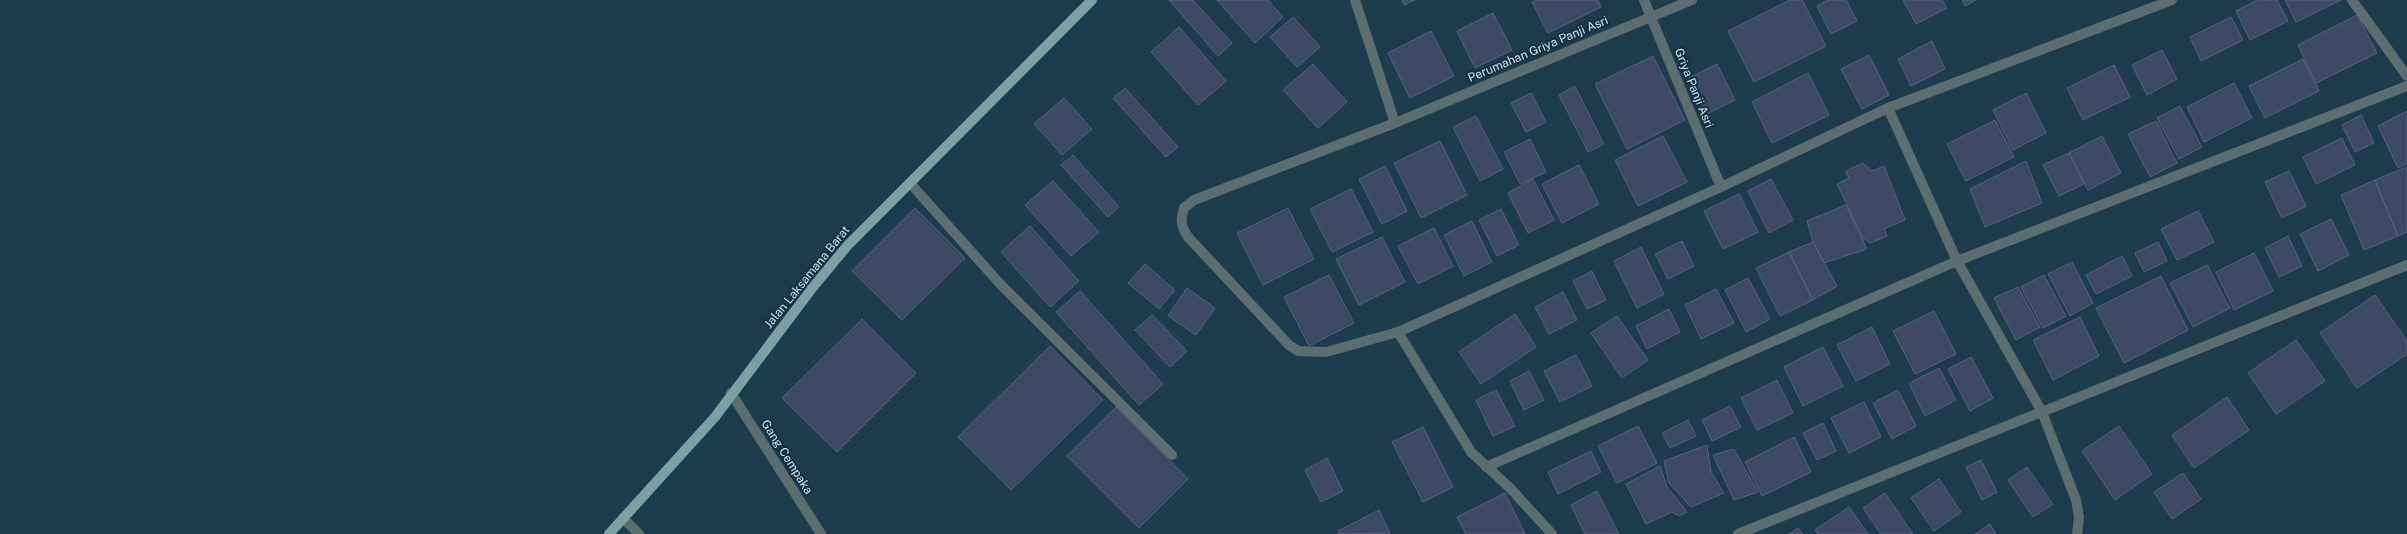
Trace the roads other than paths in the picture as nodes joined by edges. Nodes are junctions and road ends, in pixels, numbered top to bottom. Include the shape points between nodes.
1 (1092, 0) edge
2 (1355, 0) edge
3 (1644, 0) edge
4 (1692, 0) edge
5 (2172, 0) edge
6 (2352, 0) edge
7 (1651, 16) junction
8 (2407, 76) edge
9 (2407, 86) edge
10 (1888, 108) junction
11 (1395, 123) junction
12 (910, 183) junction
13 (1720, 186) junction
14 (1957, 261) junction
15 (2407, 265) edge
16 (1398, 332) junction
17 (731, 393) junction
18 (2042, 412) junction
19 (1172, 455) dead end
20 (1486, 467) junction
21 (623, 518) junction
22 (609, 534) edge
23 (639, 534) edge
24 (821, 534) edge
25 (1552, 534) edge
26 (1738, 534) edge
27 (2077, 534) edge

1 - 12 main road, Jalan Laksamana Barat
2 - 11 street
3 - 7 street, Griya Panji Asri
4 - 7 street, Perumahan Griya Panji Asri
5 - 10 street, Perumahan Griya Panji Asri
6 - 8 street
7 - 11 street, Perumahan Griya Panji Asri
7 - 13 street, Griya Panji Asri
9 - 14 street
10 - 13 street, Perumahan Griya Panji Asri
10 - 14 street
11 - 16 street, Perumahan Griya Panji Asri via 1194,200 1184,208 1181,220 1182,228 1188,237 1289,345 1298,350 1326,352
12 - 17 main road, Jalan Laksamana Barat via 847,246
12 - 19 street via 1001,285
13 - 16 street, Perumahan Griya Panji Asri
14 - 18 street
14 - 20 street
15 - 18 street
16 - 20 street via 1471,452
17 - 21 main road, Jalan Laksamana Barat via 714,417
17 - 24 street, Gang Cempaka
18 - 26 street
18 - 27 street via 2076,500 2079,517
20 - 25 street via 1509,487
21 - 22 main road, Jalan Laksamana Barat
21 - 23 street

